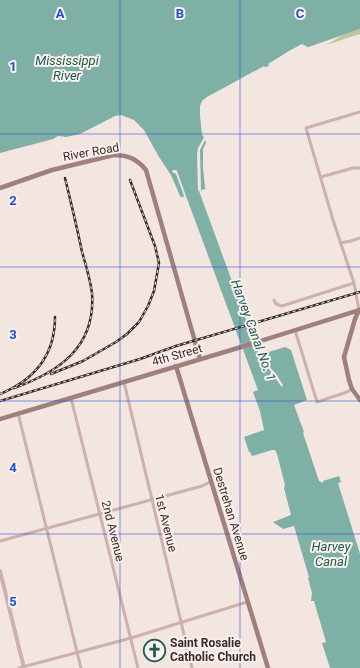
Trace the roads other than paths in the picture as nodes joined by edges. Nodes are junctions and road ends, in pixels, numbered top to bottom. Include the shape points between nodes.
1 (360, 112) edge
2 (360, 168) edge
3 (321, 177) junction
4 (0, 188) edge
5 (360, 238) edge
6 (340, 243) junction
7 (354, 283) junction
8 (274, 300) dead end
9 (360, 311) edge
10 (295, 330) junction
11 (200, 359) junction
12 (176, 366) junction
13 (124, 382) junction
14 (352, 389) junction
15 (70, 398) junction
16 (360, 400) edge
17 (18, 413) junction
18 (0, 419) edge
19 (210, 482) junction
20 (152, 500) junction
21 (100, 515) junction
22 (47, 528) junction
23 (0, 541) edge
24 (0, 571) edge
25 (247, 602) junction
26 (181, 623) junction
27 (131, 638) junction
28 (78, 652) junction
29 (22, 668) edge
30 (82, 668) edge
31 (138, 668) edge
32 (192, 668) edge
33 (268, 668) edge

1 - 3 street via 306,128
2 - 3 street
3 - 6 street
4 - 11 main road, River Road via 94,159 124,155 140,163 146,170 157,205
5 - 6 street
6 - 7 street
7 - 8 street via 282,306
7 - 9 street
9 - 10 main road, 4th Street
9 - 14 main road via 355,319 344,357
10 - 11 main road, 4th Street
10 - 14 street via 317,402
11 - 12 main road, 4th Street
12 - 13 main road, 4th Street
12 - 19 main road, Destrehan Avenue
13 - 15 main road, 4th Street
13 - 20 street, 1st Avenue
14 - 16 main road
15 - 17 main road, 4th Street
15 - 21 street, 2nd Avenue
17 - 18 main road, 4th Street
17 - 22 street
19 - 20 street
19 - 25 main road, Destrehan Avenue
20 - 21 street
20 - 26 street, 1st Avenue
21 - 22 street
21 - 27 street, 2nd Avenue
22 - 23 street
22 - 28 street
24 - 29 street
25 - 26 street
25 - 33 main road, Destrehan Avenue
26 - 27 street
26 - 32 street, 1st Avenue
27 - 28 street
27 - 31 street, 2nd Avenue
28 - 29 street
28 - 30 street

